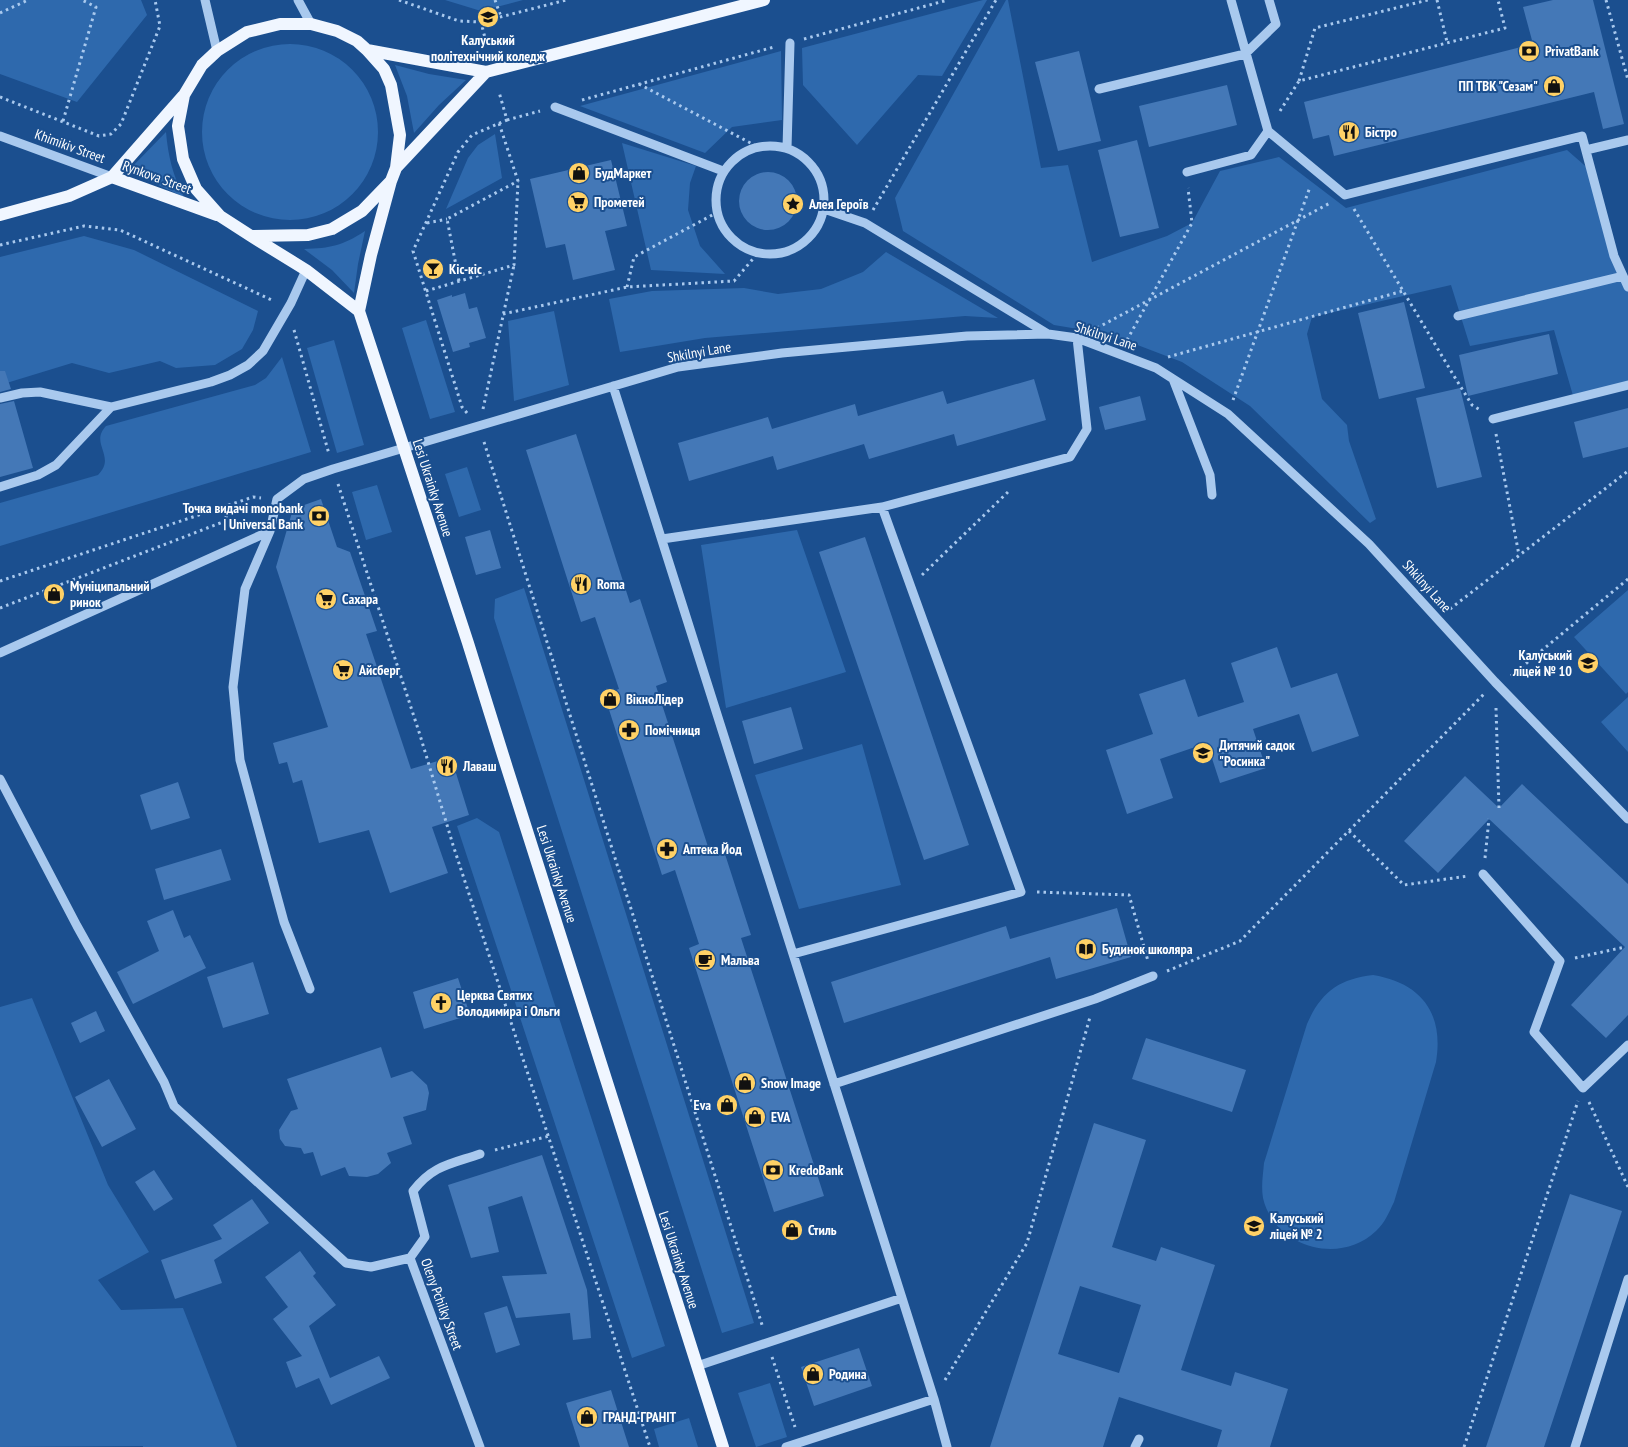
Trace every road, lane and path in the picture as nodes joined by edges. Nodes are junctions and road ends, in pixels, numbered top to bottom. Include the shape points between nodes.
1 (28, 0) edge
2 (82, 0) edge
3 (155, 0) edge
4 (205, 0) edge
5 (298, 0) edge
6 (400, 0) edge
7 (495, 0) edge
8 (566, 0) edge
9 (764, 0) edge
10 (948, 0) edge
11 (996, 0) edge
12 (1231, 0) edge
13 (1269, 0) edge
14 (1428, 0) edge
15 (1437, 0) edge
16 (1498, 0) edge
17 (1606, 0) edge
18 (0, 13) edge
19 (501, 17) junction
20 (481, 22) junction
21 (311, 24) junction
22 (1447, 42) junction
23 (790, 43) junction
24 (487, 46) dead end
25 (367, 50) junction
26 (217, 51) junction
27 (1245, 54) junction
28 (486, 72) junction
29 (1628, 80) edge
30 (1299, 81) junction
31 (638, 84) junction
32 (1099, 89) dead end
33 (499, 92) dead end
34 (184, 95) junction
35 (0, 97) edge
36 (556, 107) junction
37 (63, 120) junction
38 (507, 120) junction
39 (499, 123) junction
40 (1268, 131) junction
41 (0, 136) edge
42 (1628, 140) edge
43 (758, 147) junction
44 (787, 148) junction
45 (1586, 150) junction
46 (396, 168) junction
47 (1316, 170) junction
48 (723, 171) junction
49 (1186, 172) joint
50 (112, 177) junction
51 (391, 181) junction
52 (518, 182) junction
53 (1345, 195) junction
54 (824, 209) junction
55 (716, 214) junction
56 (0, 215) edge
57 (220, 216) junction
58 (446, 219) junction
59 (1298, 221) junction
60 (426, 223) junction
61 (865, 223) junction
62 (251, 236) junction
63 (0, 245) edge
64 (758, 253) junction
65 (514, 265) junction
66 (306, 270) junction
67 (1623, 276) junction
68 (459, 282) junction
69 (627, 287) junction
70 (1628, 287) edge
71 (426, 291) junction
72 (1403, 291) junction
73 (1150, 299) junction
74 (288, 308) junction
75 (359, 311) junction
76 (504, 314) junction
77 (1458, 316) dead end
78 (1258, 331) junction
79 (1048, 334) junction
80 (1077, 338) junction
81 (1120, 354) junction
82 (1165, 358) dead end
83 (1173, 379) junction
84 (1628, 385) edge
85 (614, 386) junction
86 (0, 398) edge
87 (1472, 405) dead end
88 (111, 407) junction
89 (1228, 414) junction
90 (1493, 419) joint
91 (479, 427) junction
92 (405, 447) junction
93 (1035, 466) junction
94 (334, 469) junction
95 (1628, 471) edge
96 (0, 487) edge
97 (1212, 495) dead end
98 (277, 499) junction
99 (882, 507) junction
100 (222, 508) junction
101 (270, 531) junction
102 (662, 539) junction
103 (1519, 555) junction
104 (1628, 579) edge
105 (0, 580) edge
106 (911, 586) junction
107 (0, 608) edge
108 (1447, 611) dead end
109 (0, 653) edge
110 (1495, 682) junction
111 (0, 779) edge
112 (1499, 808) dead end
113 (1489, 819) dead end
114 (1628, 819) edge
115 (1348, 831) junction
116 (1483, 874) junction
117 (1021, 892) junction
118 (1625, 947) dead end
119 (793, 954) junction
120 (1560, 961) junction
121 (1153, 976) junction
122 (310, 988) dead end
123 (1095, 999) junction
124 (1628, 1046) edge
125 (834, 1084) junction
126 (1582, 1088) junction
127 (549, 1136) junction
128 (480, 1154) joint
129 (1628, 1187) edge
130 (410, 1258) junction
131 (1628, 1280) edge
132 (902, 1298) junction
133 (767, 1342) junction
134 (697, 1366) junction
135 (934, 1399) junction
136 (800, 1442) junction
137 (480, 1447) edge
138 (650, 1447) edge
139 (723, 1447) edge
140 (786, 1447) edge
141 (947, 1447) edge
142 (1464, 1447) edge
143 (1575, 1447) edge

1 - 18 path
2 - 37 path via 96,8
3 - 37 path via 160,26 121,124 111,134 99,136
4 - 26 street
5 - 21 street
6 - 20 path via 459,21
7 - 19 path
8 - 19 path
9 - 28 main road
10 - 23 path
11 - 61 path
12 - 27 street
13 - 27 street via 1276,24
14 - 30 path via 1315,28
15 - 22 path
16 - 22 path via 1505,28
17 - 29 path
19 - 20 path
20 - 24 path
21 - 25 main road via 337,31
21 - 26 main road via 280,24 247,32
22 - 30 path
23 - 31 path
23 - 44 street
25 - 28 main road
25 - 46 main road via 384,69 393,94 400,135
26 - 34 main road via 202,65
27 - 32 street
27 - 40 street
28 - 46 main road
30 - 40 path
31 - 36 path
31 - 43 path
33 - 38 path
34 - 50 main road, Khimikiv Street
34 - 57 main road via 178,126 183,159 196,189
35 - 37 path
36 - 38 path
36 - 48 street
38 - 39 path
39 - 52 path
39 - 60 path via 472,135 458,152
40 - 47 street
40 - 49 street via 1251,154
41 - 50 street, Khimikiv Street
42 - 45 street
43 - 44 street
43 - 48 street via 732,160
44 - 54 street via 801,155 820,179
45 - 53 street via 1582,136
45 - 67 street via 1614,256
46 - 51 main road
47 - 53 street
47 - 59 path
48 - 55 street via 717,184
49 - 73 path via 1192,223
50 - 56 main road, Rynkova Street via 69,196
50 - 57 main road, Rynkova Street
51 - 62 main road via 362,211 332,229 308,235
51 - 75 main road
52 - 58 path
52 - 65 path
53 - 59 path
53 - 72 path
54 - 61 street
54 - 64 street via 818,226 793,250 776,254
55 - 64 street via 732,240
55 - 69 path via 634,257
57 - 62 main road
58 - 60 path
58 - 68 path
59 - 73 path
59 - 78 path
60 - 71 path via 413,252
61 - 79 street
62 - 66 main road
63 - 74 path via 84,226 120,230
64 - 69 path via 734,281
65 - 68 path
65 - 76 path
66 - 74 street
66 - 75 main road
67 - 70 street
67 - 77 street
68 - 71 path
69 - 76 path
71 - 91 path via 462,407
72 - 78 path
72 - 87 path
73 - 80 path
73 - 81 path
74 - 88 street via 263,351 230,375
74 - 94 path
75 - 92 main road, Lesi Ukrainky Avenue
76 - 91 path
78 - 82 path
78 - 89 path
79 - 80 street, Shkilnyi Lane
79 - 85 street, Shkilnyi Lane via 967,336 782,353 678,367
80 - 81 street, Shkilnyi Lane
80 - 93 street via 1087,429 1070,457
81 - 83 street, Shkilnyi Lane via 1156,368
83 - 89 street, Shkilnyi Lane
83 - 97 street via 1210,475
84 - 90 street
85 - 91 street, Shkilnyi Lane
85 - 102 street
86 - 88 street via 40,392
88 - 96 street via 56,465 38,475
89 - 110 street, Shkilnyi Lane via 1369,544
90 - 103 path
91 - 92 street, Shkilnyi Lane
91 - 133 path
92 - 94 street, Shkilnyi Lane
92 - 134 main road, Lesi Ukrainky Avenue
93 - 99 street
93 - 106 path
94 - 98 street, Shkilnyi Lane via 304,479
94 - 127 path
95 - 103 path
98 - 100 path via 253,497
98 - 101 street
99 - 102 street
99 - 106 street
100 - 105 path
100 - 107 path via 228,520
101 - 109 street
101 - 122 street via 245,589 233,687 240,760 284,922
102 - 119 street
103 - 108 path
104 - 110 path via 1509,677
106 - 117 street
110 - 112 path
110 - 114 street, Shkilnyi Lane
110 - 115 path
111 - 130 street via 174,1106 346,1263 371,1267
113 - 116 path
115 - 116 path via 1404,885
115 - 121 path via 1240,942
116 - 120 street
117 - 119 street
117 - 121 path via 1129,895
118 - 120 path
119 - 125 street
120 - 126 street via 1534,1032
121 - 123 street
123 - 125 street
123 - 135 path via 1027,1243
124 - 126 street
125 - 132 street
126 - 129 path
126 - 142 path
127 - 128 path
127 - 138 path
128 - 130 street, Oleny Pchilky Street via 434,1170 413,1191 426,1237
130 - 137 street, Oleny Pchilky Street
131 - 143 street
132 - 133 street
132 - 135 street
133 - 134 street
133 - 136 path
134 - 139 main road, Lesi Ukrainky Avenue
135 - 136 street
135 - 141 street
136 - 140 street

